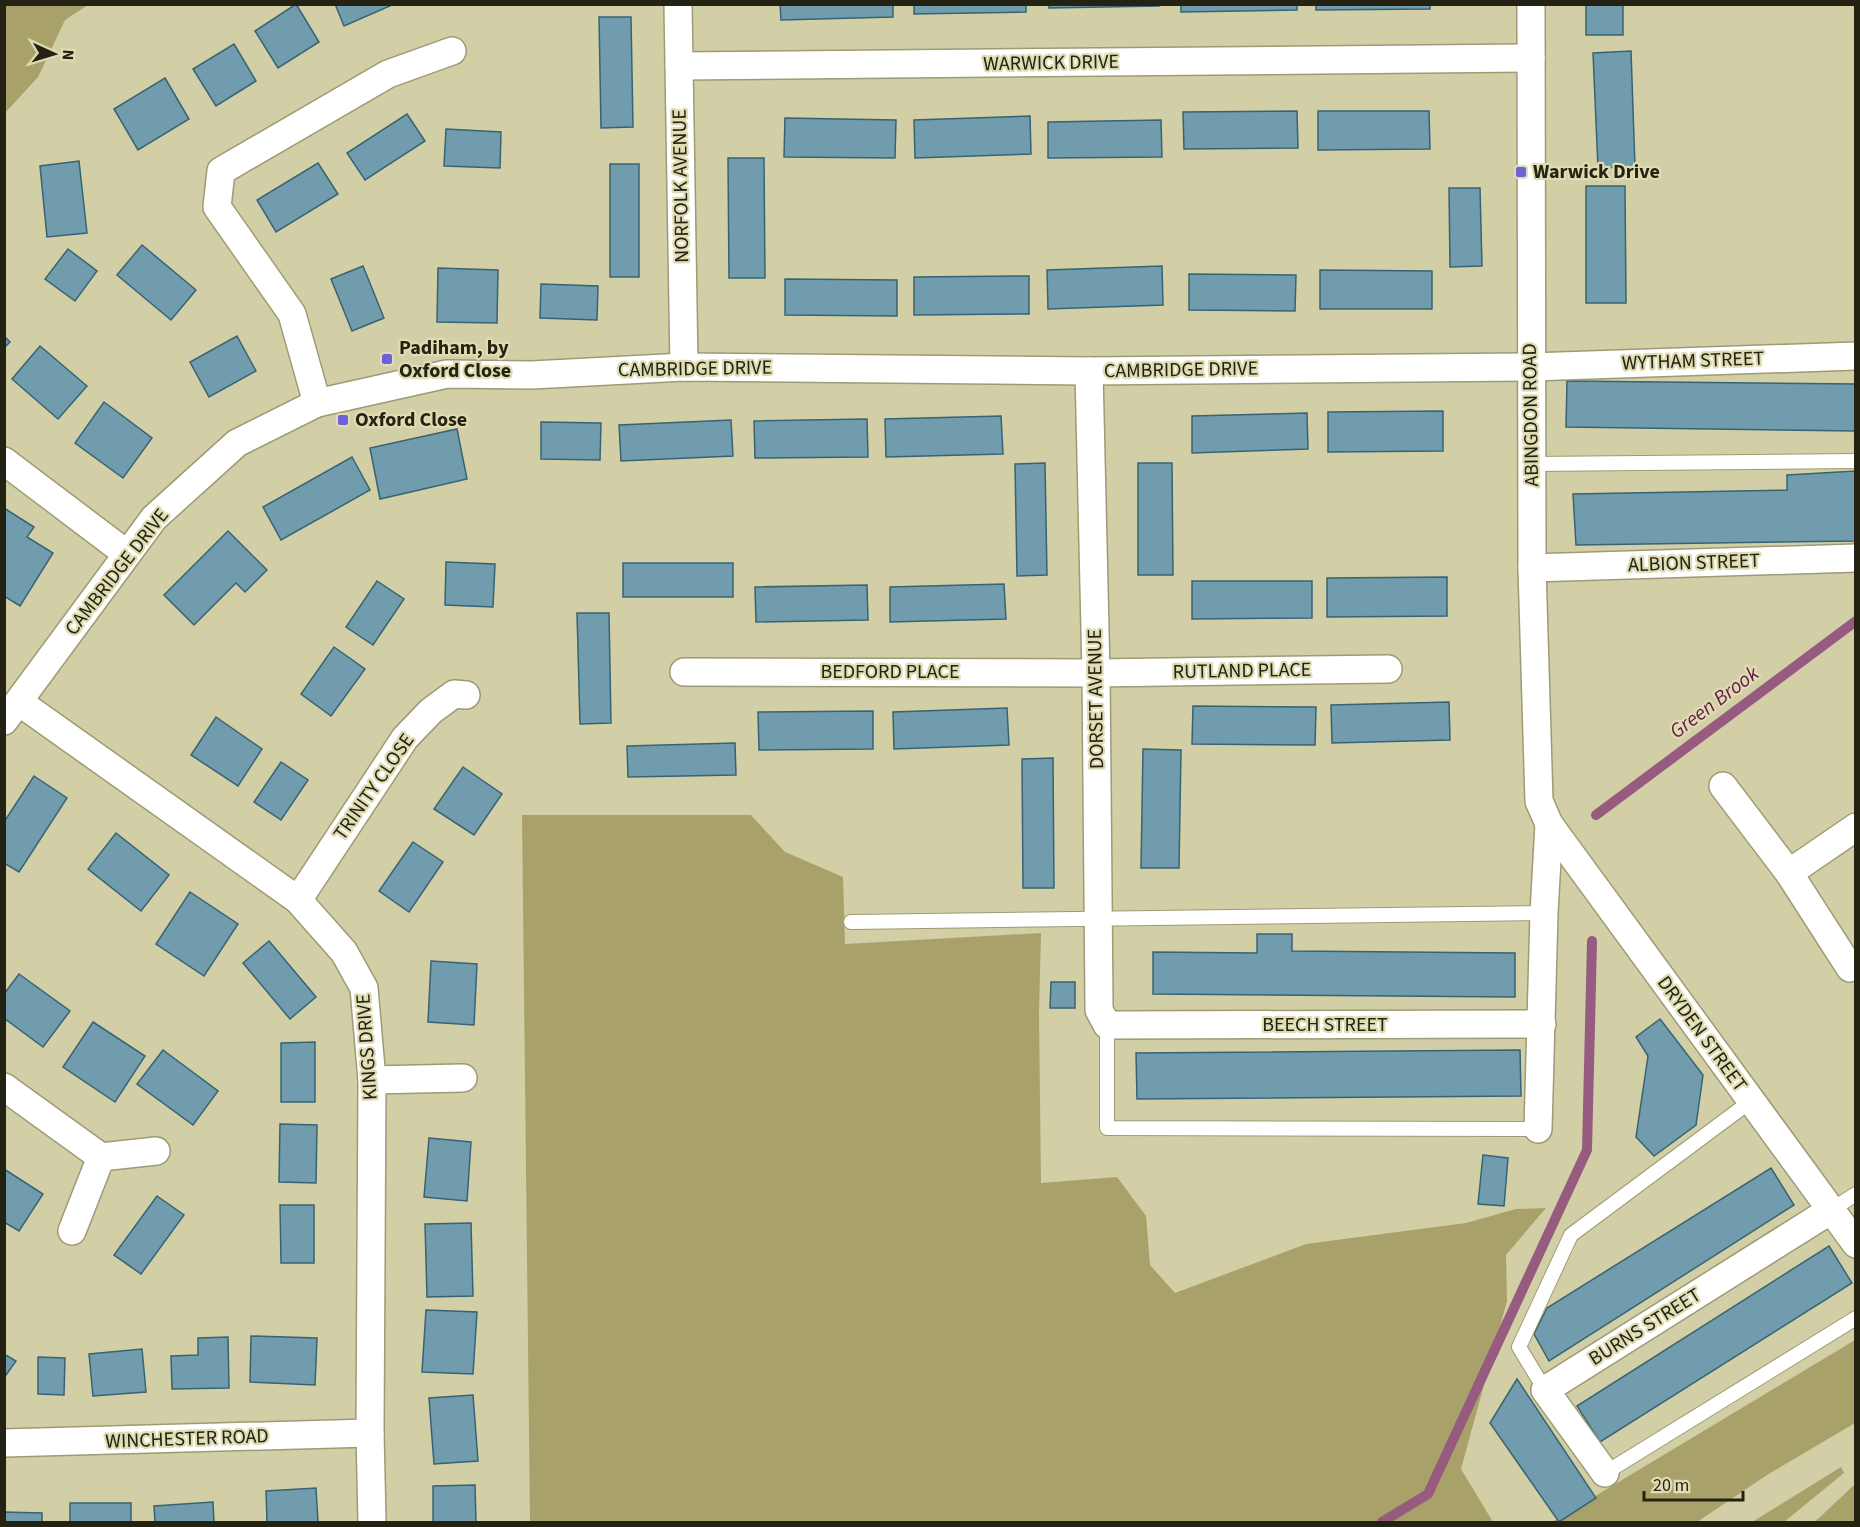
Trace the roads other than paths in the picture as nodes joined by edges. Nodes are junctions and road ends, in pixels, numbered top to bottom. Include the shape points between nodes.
1 (678, 4) edge
2 (1531, 4) edge
3 (452, 51) dead end
4 (1531, 58) junction
5 (679, 66) junction
6 (1856, 356) edge
7 (1531, 366) junction
8 (684, 367) junction
9 (1089, 371) junction
10 (318, 403) junction
11 (4, 461) edge
12 (1856, 461) edge
13 (1532, 464) junction
14 (127, 554) junction
15 (1856, 558) edge
16 (1532, 568) junction
17 (1388, 669) dead end
18 (684, 672) dead end
19 (1096, 673) junction
20 (466, 695) dead end
21 (12, 712) edge
22 (1723, 786) dead end
23 (1549, 824) junction
24 (1856, 827) edge
25 (1789, 873) junction
26 (298, 900) junction
27 (1544, 913) junction
28 (1098, 918) junction
29 (851, 922) dead end
30 (1853, 972) edge
31 (1542, 1024) junction
32 (1107, 1025) junction
33 (463, 1078) dead end
34 (372, 1080) junction
35 (4, 1087) edge
36 (1751, 1101) junction
37 (1538, 1129) joint
38 (156, 1151) dead end
39 (101, 1157) junction
40 (1856, 1194) edge
41 (1831, 1210) junction
42 (72, 1231) dead end
43 (1856, 1244) edge
44 (1856, 1318) edge
45 (1545, 1390) junction
46 (370, 1433) junction
47 (4, 1443) edge
48 (1605, 1473) joint
49 (372, 1522) edge

1 - 5 street, NORFOLK AVENUE
2 - 4 street, ABINGDON ROAD
3 - 10 street via 388,74 221,171 217,207 292,314
4 - 5 street, WARWICK DRIVE
4 - 7 street, ABINGDON ROAD
5 - 8 street, NORFOLK AVENUE
6 - 7 street, WYTHAM STREET
7 - 9 street, CAMBRIDGE DRIVE
7 - 13 street, ABINGDON ROAD
8 - 9 street, CAMBRIDGE DRIVE
8 - 10 street, CAMBRIDGE DRIVE via 532,375 447,374
9 - 19 street, DORSET AVENUE
10 - 14 street, CAMBRIDGE DRIVE via 237,443 154,518
11 - 14 street
12 - 13 lane
13 - 16 street, ABINGDON ROAD
14 - 21 street, CAMBRIDGE DRIVE
15 - 16 street, ALBION STREET
16 - 23 street, ABINGDON ROAD via 1539,801
17 - 19 street, RUTLAND PLACE
18 - 19 street, BEDFORD PLACE
19 - 28 street, DORSET AVENUE
20 - 26 street, TRINITY CLOSE via 454,694 405,738
21 - 26 street, KINGS DRIVE
22 - 25 street
23 - 27 street
23 - 36 street, DRYDEN STREET
24 - 25 street
25 - 30 street
26 - 34 street, KINGS DRIVE via 344,952 364,988
27 - 28 lane
27 - 31 street
28 - 29 lane
28 - 32 street, DORSET AVENUE via 1099,1010
31 - 32 street, BEECH STREET
31 - 37 street
32 - 37 lane via 1107,1128
33 - 34 street
34 - 46 street, KINGS DRIVE
35 - 39 street
36 - 41 street, DRYDEN STREET
36 - 45 lane via 1571,1235 1519,1347
38 - 39 street
39 - 42 street
40 - 41 lane
41 - 43 street, DRYDEN STREET
41 - 45 street, BURNS STREET
44 - 48 lane
45 - 48 street
46 - 47 street, WINCHESTER ROAD
46 - 49 street, KINGS DRIVE

